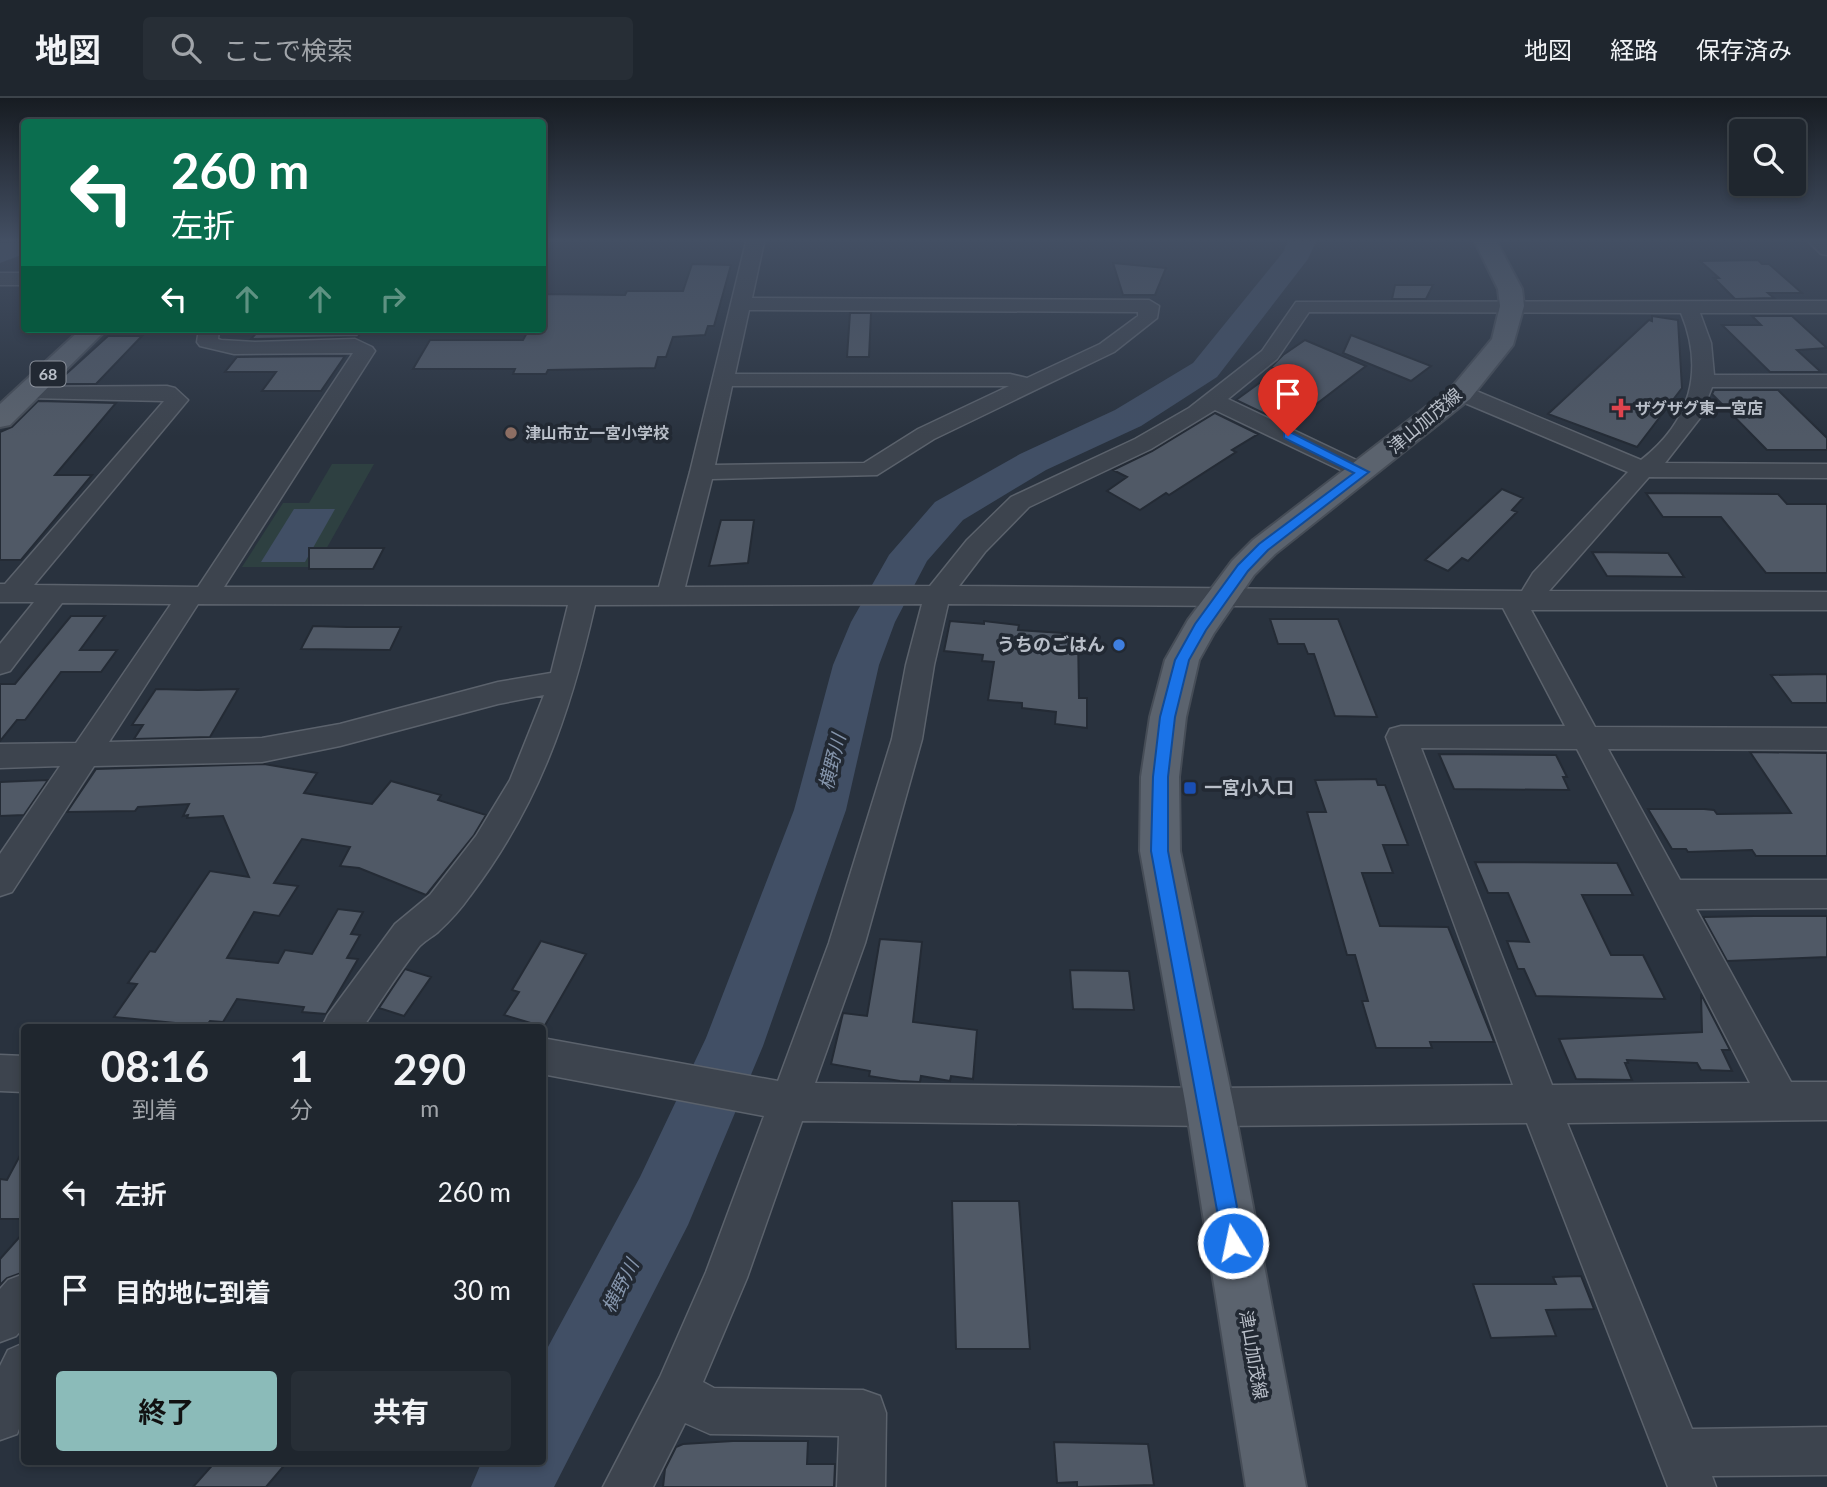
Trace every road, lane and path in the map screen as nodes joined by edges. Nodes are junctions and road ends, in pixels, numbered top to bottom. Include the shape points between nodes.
1 (1511, 306) edge
2 (738, 307) edge
3 (1149, 307) edge
4 (1302, 307) edge
5 (1656, 307) edge
6 (1688, 307) junction
7 (1827, 307) edge
8 (91, 333) edge
9 (208, 333) edge
10 (331, 337) edge
11 (722, 380) junction
12 (1703, 381) junction
13 (1827, 381) edge
14 (1031, 386) junction
15 (29, 392) junction
16 (1461, 393) junction
17 (1212, 400) junction
18 (0, 419) edge
19 (1643, 470) junction
20 (1827, 471) edge
21 (702, 472) junction
22 (1363, 472) junction
23 (6, 593) edge
24 (55, 594) junction
25 (584, 595) junction
26 (670, 595) junction
27 (197, 596) junction
28 (936, 596) junction
29 (1224, 596) junction
30 (1522, 601) junction
31 (1827, 601) edge
32 (0, 664) edge
33 (563, 681) junction
34 (1584, 736) junction
35 (1827, 738) edge
36 (85, 753) junction
37 (0, 756) edge
38 (0, 882) edge
39 (1827, 894) edge
40 (1671, 895) junction
41 (343, 1024) edge
42 (559, 1059) edge
43 (0, 1073) edge
44 (21, 1074) edge
45 (775, 1101) junction
46 (1780, 1101) junction
47 (1827, 1101) edge
48 (1540, 1105) junction
49 (1210, 1107) junction
50 (21, 1299) edge
51 (0, 1320) edge
52 (676, 1393) junction
53 (1827, 1451) edge
54 (1685, 1470) edge
55 (626, 1487) edge
56 (861, 1487) edge
57 (1276, 1487) edge

1 - 16 main road, 津山加茂線 via 1504,341
2 - 11 street
3 - 14 street via 1147,318 1107,348
4 - 17 street via 1270,355
5 - 6 street
6 - 7 street
6 - 12 street via 1702,354
8 - 15 main road, 68
9 - 10 street via 207,342 213,346 251,348
10 - 27 street via 365,352
11 - 14 street via 1010,380
11 - 21 street
12 - 13 street
12 - 19 street via 1693,409 1675,436
14 - 21 street via 926,433 869,470
15 - 18 main road, 68
15 - 23 street via 167,393 177,400
16 - 19 street
16 - 22 main road, 津山加茂線
17 - 22 street
17 - 28 street via 1143,444 1020,502
19 - 20 street
19 - 30 street
21 - 26 street
22 - 29 main road, 津山加茂線 via 1264,547
23 - 24 street
24 - 27 street
24 - 32 street
25 - 26 street
25 - 27 street
25 - 33 street
26 - 28 street
27 - 36 street
28 - 29 street
28 - 45 street via 903,752 847,943
29 - 30 street
29 - 49 main road, 津山加茂線 via 1182,660 1160,777 1160,851
30 - 31 street
30 - 34 street
33 - 36 street via 262,750
33 - 41 street via 542,746 495,837 448,901 407,934
34 - 35 street
34 - 40 street
34 - 48 street via 1401,737
36 - 37 street
36 - 38 street
39 - 40 street
40 - 46 street
42 - 45 street
43 - 44 street
45 - 49 street
45 - 52 street via 725,1278
46 - 47 street
46 - 48 street
48 - 49 street
48 - 54 street
49 - 57 main road, 津山加茂線
50 - 51 street
52 - 55 street
52 - 56 street via 710,1411 863,1413
53 - 54 street

